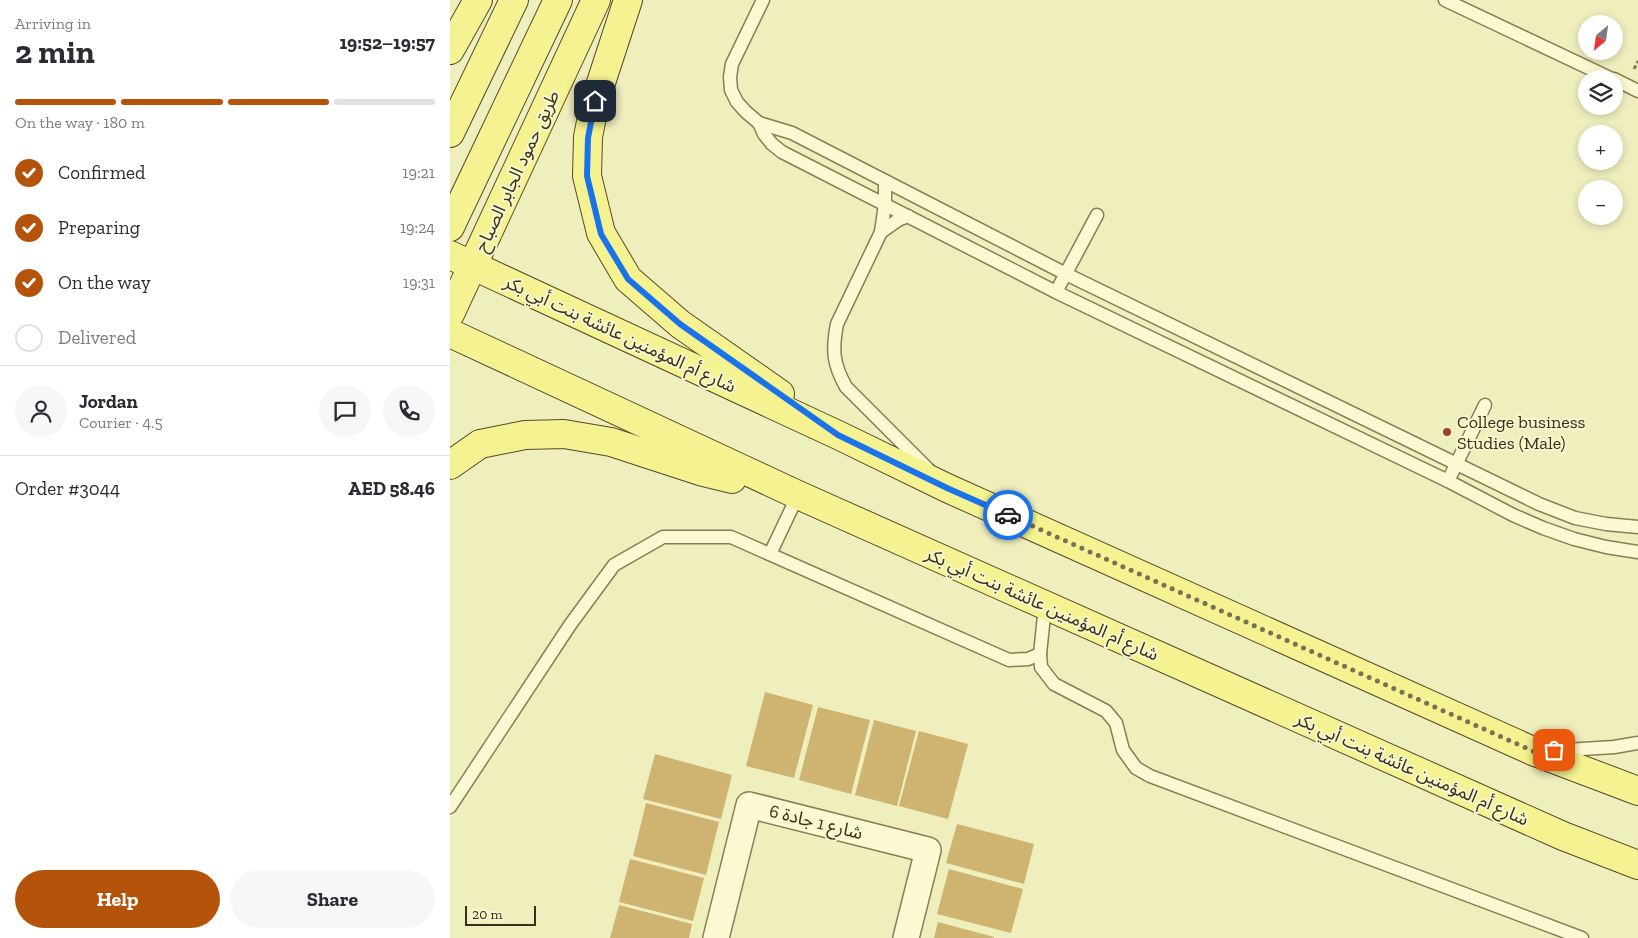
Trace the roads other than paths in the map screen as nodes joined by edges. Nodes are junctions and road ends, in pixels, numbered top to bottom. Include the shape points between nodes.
1 (478, 0) edge
2 (514, 0) edge
3 (558, 0) edge
4 (596, 0) edge
5 (628, 0) edge
6 (763, 0) edge
7 (1445, 0) edge
8 (450, 50) edge
9 (1594, 70) edge
10 (1623, 84) edge
11 (1638, 91) edge
12 (759, 123) junction
13 (450, 133) edge
14 (885, 181) junction
15 (885, 204) junction
16 (1097, 215) dead end
17 (908, 216) junction
18 (450, 227) edge
19 (881, 232) junction
20 (461, 260) edge
21 (1066, 274) junction
22 (1056, 292) junction
23 (450, 314) edge
24 (450, 333) edge
25 (1485, 405) dead end
26 (838, 435) junction
27 (1457, 463) junction
28 (450, 465) edge
29 (1448, 481) junction
30 (947, 488) junction
31 (798, 495) junction
32 (1638, 527) edge
33 (1638, 552) edge
34 (770, 554) junction
35 (1045, 606) junction
36 (1040, 654) junction
37 (1638, 743) edge
38 (1535, 752) junction
39 (1638, 791) edge
40 (450, 807) edge
41 (1638, 865) edge
42 (716, 938) edge
43 (906, 938) edge
44 (1582, 938) edge

1 - 8 main road
2 - 13 main road
3 - 18 main road
4 - 20 main road, طريق حمود الجابر الصباح
5 - 26 main road via 595,101 588,138 587,176 601,234 628,279 680,324
6 - 12 lane via 732,64 730,77 736,102
7 - 9 lane
10 - 11 lane
12 - 14 lane via 792,133
12 - 15 lane via 768,139 782,152
14 - 15 lane
14 - 21 lane
15 - 17 lane
15 - 19 lane
16 - 21 lane
17 - 19 lane
17 - 22 lane
19 - 30 lane via 837,324 834,357 838,373 852,393
20 - 23 main road, طريق حمود الجابر الصباح
20 - 26 main road, شارع أم المؤمنين عائشة بنت أبي بكر
21 - 22 lane
21 - 27 lane
22 - 29 lane
24 - 31 main road, شارع أم المؤمنين عائشة بنت أبي بكر
25 - 27 lane
26 - 30 main road, شارع أم المؤمنين عائشة بنت أبي بكر
27 - 29 lane
27 - 32 lane via 1539,504 1575,518
28 - 31 main road via 480,444 525,435 564,434 610,442 704,472
29 - 33 lane via 1543,528 1574,539
30 - 38 main road, شارع أم المؤمنين عائشة بنت أبي بكر
31 - 34 lane
31 - 35 main road, شارع أم المؤمنين عائشة بنت أبي بكر
34 - 36 lane via 1009,660 1028,659
34 - 40 lane via 731,537 664,537 614,565 570,625
35 - 36 lane
35 - 41 main road, شارع أم المؤمنين عائشة بنت أبي بكر via 1563,836
36 - 44 lane via 1041,667 1054,684 1106,711 1116,723 1123,750 1136,768 1150,776
37 - 38 lane via 1614,748
38 - 39 main road, شارع أم المؤمنين عائشة بنت أبي بكر
42 - 43 street, شارع 1 جادة 6 via 749,806 928,850

